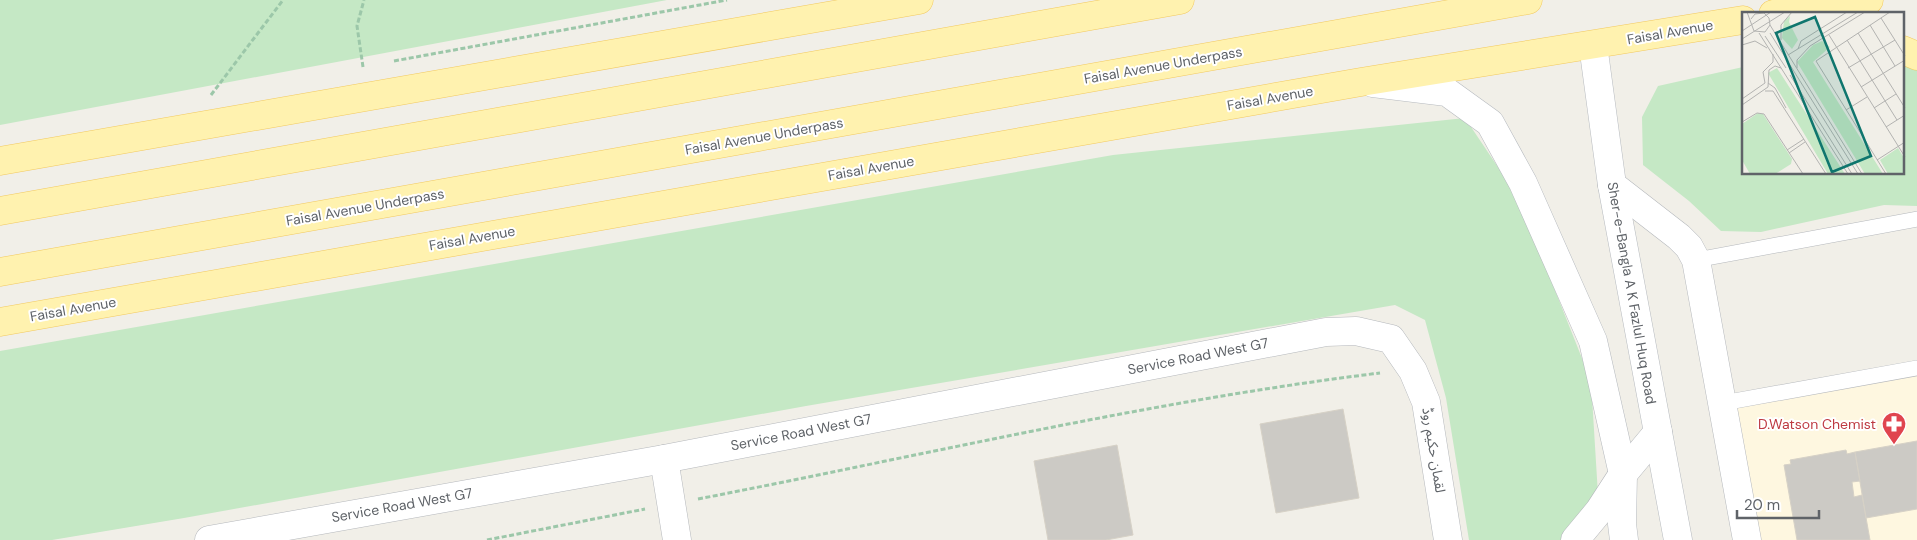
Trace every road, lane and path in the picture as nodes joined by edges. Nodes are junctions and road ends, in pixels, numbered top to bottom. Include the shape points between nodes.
1 (283, 0) edge
2 (364, 0) edge
3 (919, 0) edge
4 (1180, 0) edge
5 (1528, 0) edge
6 (1804, 0) edge
7 (1869, 0) edge
8 (1778, 12) edge
9 (1783, 12) edge
10 (1740, 22) edge
11 (1593, 46) junction
12 (1904, 50) edge
13 (1917, 56) edge
14 (363, 67) dead end
15 (1361, 82) junction
16 (211, 95) dead end
17 (0, 161) edge
18 (1612, 185) junction
19 (0, 211) edge
20 (1917, 220) edge
21 (1696, 260) junction
22 (0, 272) edge
23 (0, 322) edge
24 (1391, 339) joint
25 (1917, 368) edge
26 (1387, 372) dead end
27 (1723, 403) junction
28 (1658, 432) junction
29 (664, 459) junction
30 (1623, 474) junction
31 (671, 504) junction
32 (209, 540) edge
33 (486, 540) edge
34 (677, 540) edge
35 (1448, 540) edge
36 (1576, 540) edge
37 (1624, 540) edge
38 (1678, 540) edge
39 (1747, 540) edge

1 - 16 path
2 - 14 path via 357,26
3 - 17 main road
4 - 19 main road
5 - 22 main road, Faisal Avenue Underpass
6 - 8 main road
7 - 9 main road
10 - 11 main road, Faisal Avenue
11 - 15 main road, Faisal Avenue
11 - 18 street, Sher-e-Bangla A K Fazlul Huq Road
12 - 13 main road
15 - 23 main road, Faisal Avenue
15 - 30 street via 1447,92 1490,123 1523,182 1593,341
18 - 21 street via 1679,237 1689,246
18 - 28 street, Sher-e-Bangla A K Fazlul Huq Road
20 - 21 lane
21 - 27 street
24 - 29 street, Service Road West G7 via 1356,331 1326,332
24 - 35 street, لقمان حکیم روڈ via 1413,371 1426,402
25 - 27 lane
26 - 31 path via 1291,384 1092,419
27 - 39 street
28 - 30 street
28 - 38 street, Sher-e-Bangla A K Fazlul Huq Road
29 - 31 street
29 - 32 street, Service Road West G7
30 - 36 street via 1600,511
30 - 37 street
31 - 33 path
31 - 34 street

